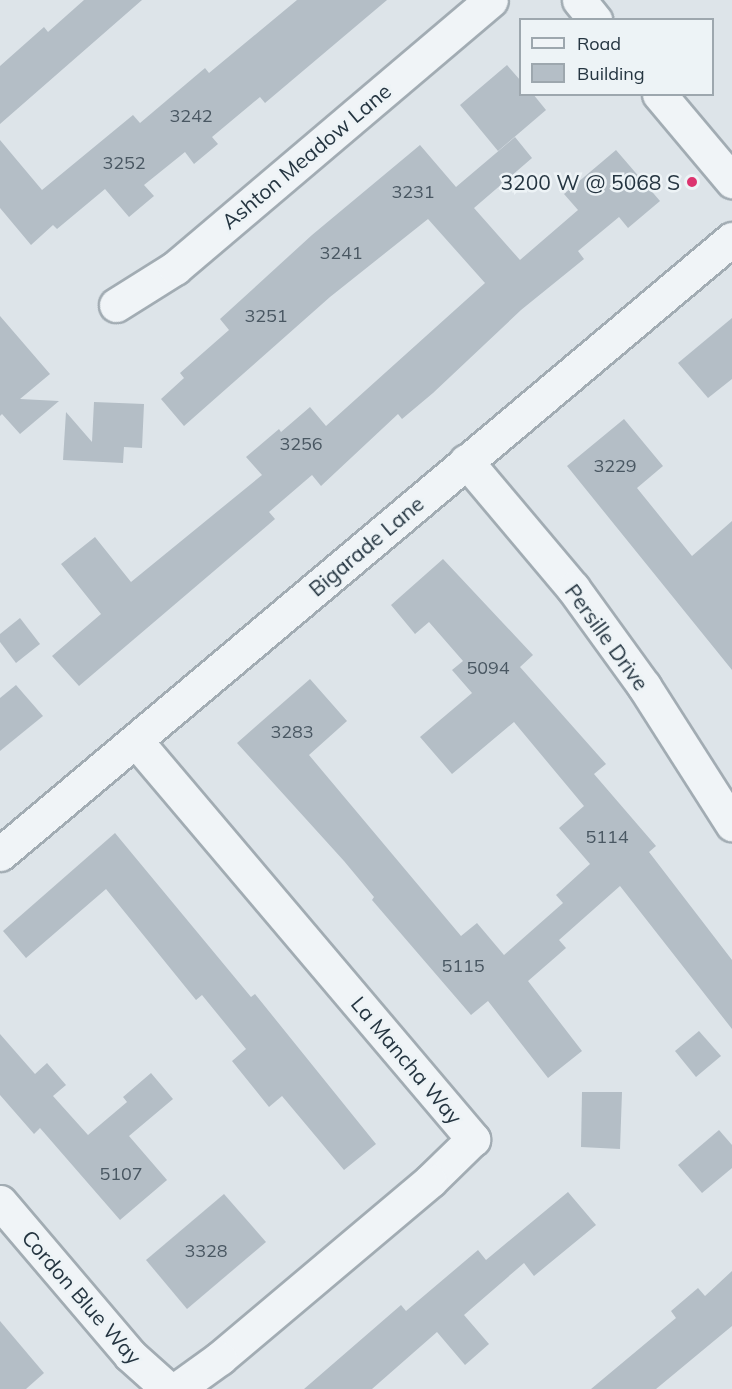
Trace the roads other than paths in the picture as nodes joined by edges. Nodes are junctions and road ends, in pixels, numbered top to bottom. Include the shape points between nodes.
1 (491, 0) edge
2 (579, 0) edge
3 (593, 18) edge
4 (660, 96) edge
5 (732, 181) edge
6 (732, 239) edge
7 (116, 305) dead end
8 (466, 461) junction
9 (136, 741) junction
10 (732, 824) edge
11 (0, 854) edge
12 (0, 1202) edge
13 (168, 1389) edge
14 (177, 1389) edge

1 - 7 street, Ashton Meadow Lane via 175,268
2 - 3 street
4 - 5 street
6 - 8 street, Bigarade Lane
8 - 9 street, Bigarade Lane
8 - 10 street, Persille Drive via 579,597 644,686
9 - 11 street, Bigarade Lane
9 - 14 street, La Mancha Way via 473,1138 421,1189 220,1358
12 - 13 street, Cordon Blue Way via 130,1355

